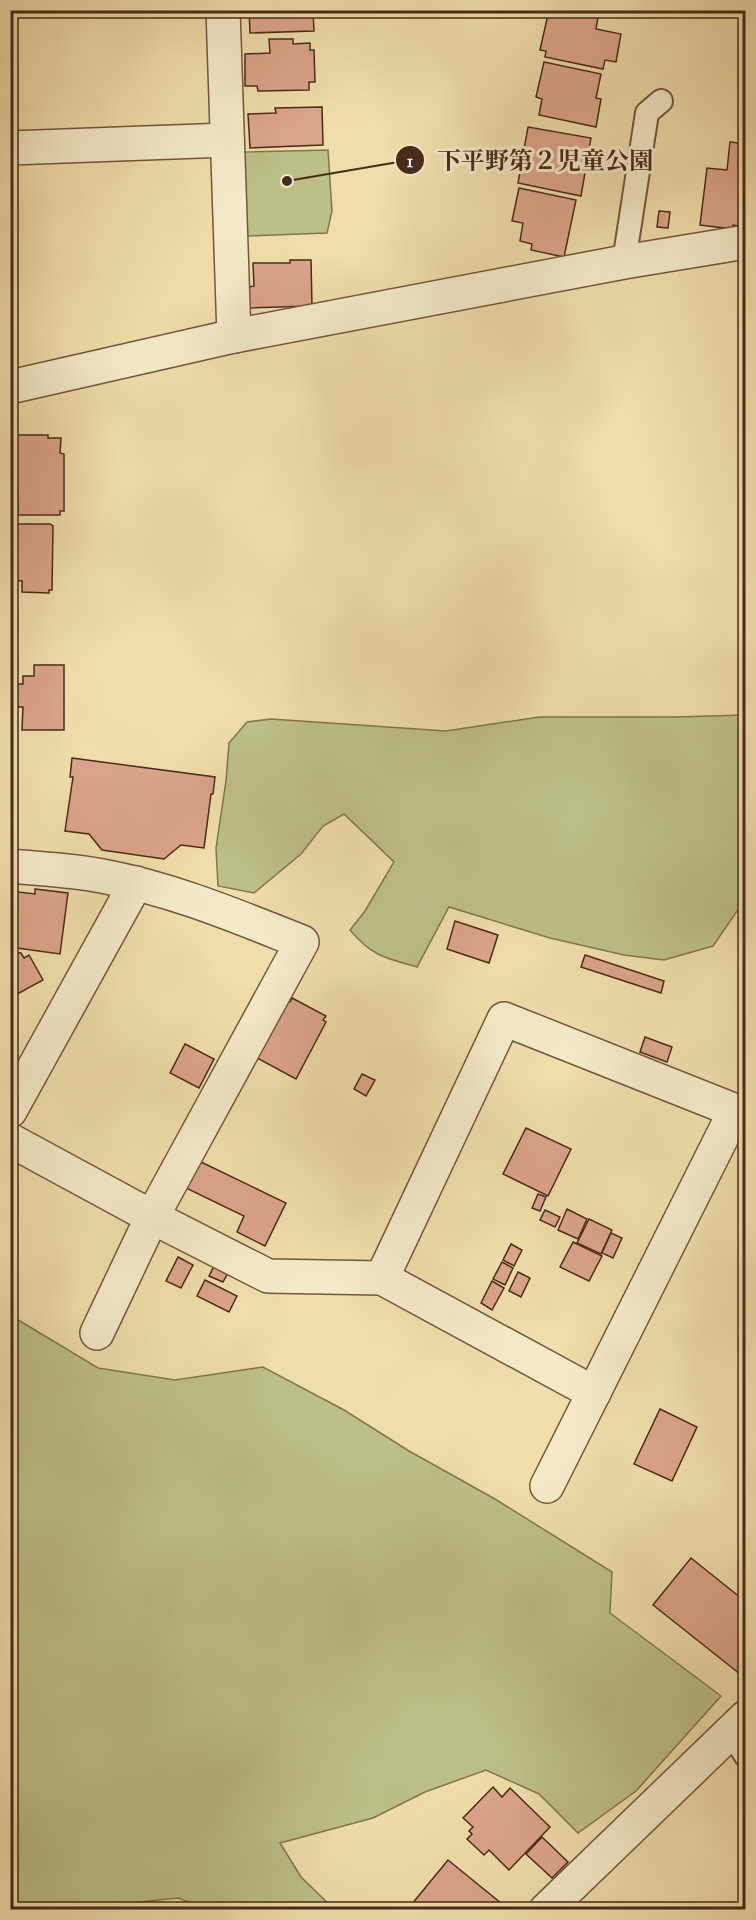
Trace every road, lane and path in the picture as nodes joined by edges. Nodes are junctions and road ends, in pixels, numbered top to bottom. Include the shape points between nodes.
1 (223, 10) edge
2 (661, 101) dead end
3 (227, 140) junction
4 (10, 148) edge
5 (746, 242) edge
6 (624, 262) junction
7 (234, 336) junction
8 (10, 387) edge
9 (10, 866) edge
10 (136, 883) junction
11 (10, 1111) edge
12 (740, 1113) edge
13 (10, 1140) edge
14 (152, 1217) junction
15 (382, 1278) junction
16 (97, 1333) dead end
17 (594, 1393) junction
18 (547, 1486) dead end
19 (740, 1735) edge
20 (548, 1909) edge

1 - 3 street
2 - 6 lane via 647,114
3 - 4 street
3 - 7 street
5 - 6 street
6 - 7 street
7 - 8 street
9 - 10 street via 100,875
10 - 11 street
10 - 14 street via 196,900 302,942
12 - 15 street via 504,1019
12 - 17 street
13 - 14 street
14 - 15 street via 268,1276
14 - 16 street
15 - 17 street
17 - 18 street
19 - 20 street

